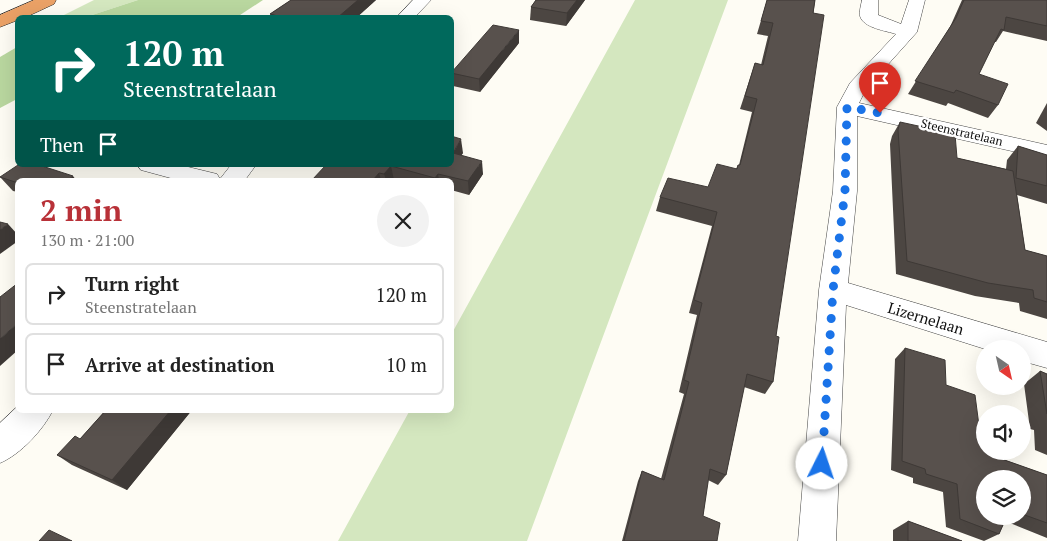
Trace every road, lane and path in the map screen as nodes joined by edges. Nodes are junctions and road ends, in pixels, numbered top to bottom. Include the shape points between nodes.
1 (48, 0) edge
2 (423, 0) edge
3 (870, 0) edge
4 (917, 0) edge
5 (15, 15) edge
6 (15, 15) edge
7 (407, 15) edge
8 (0, 22) edge
9 (908, 32) junction
10 (847, 107) junction
11 (1047, 152) edge
12 (157, 167) edge
13 (242, 167) edge
14 (201, 178) edge
15 (234, 178) edge
16 (833, 290) junction
17 (1047, 354) edge
18 (33, 413) edge
19 (0, 446) edge
20 (817, 541) edge

1 - 6 highway
2 - 7 street
3 - 9 street via 870,17
4 - 9 street
5 - 8 highway
9 - 10 street via 857,87
10 - 11 street, Steenstratelaan
10 - 16 street via 845,191
12 - 14 street
13 - 15 street
16 - 17 street, Lizernelaan
16 - 20 street
18 - 19 street

